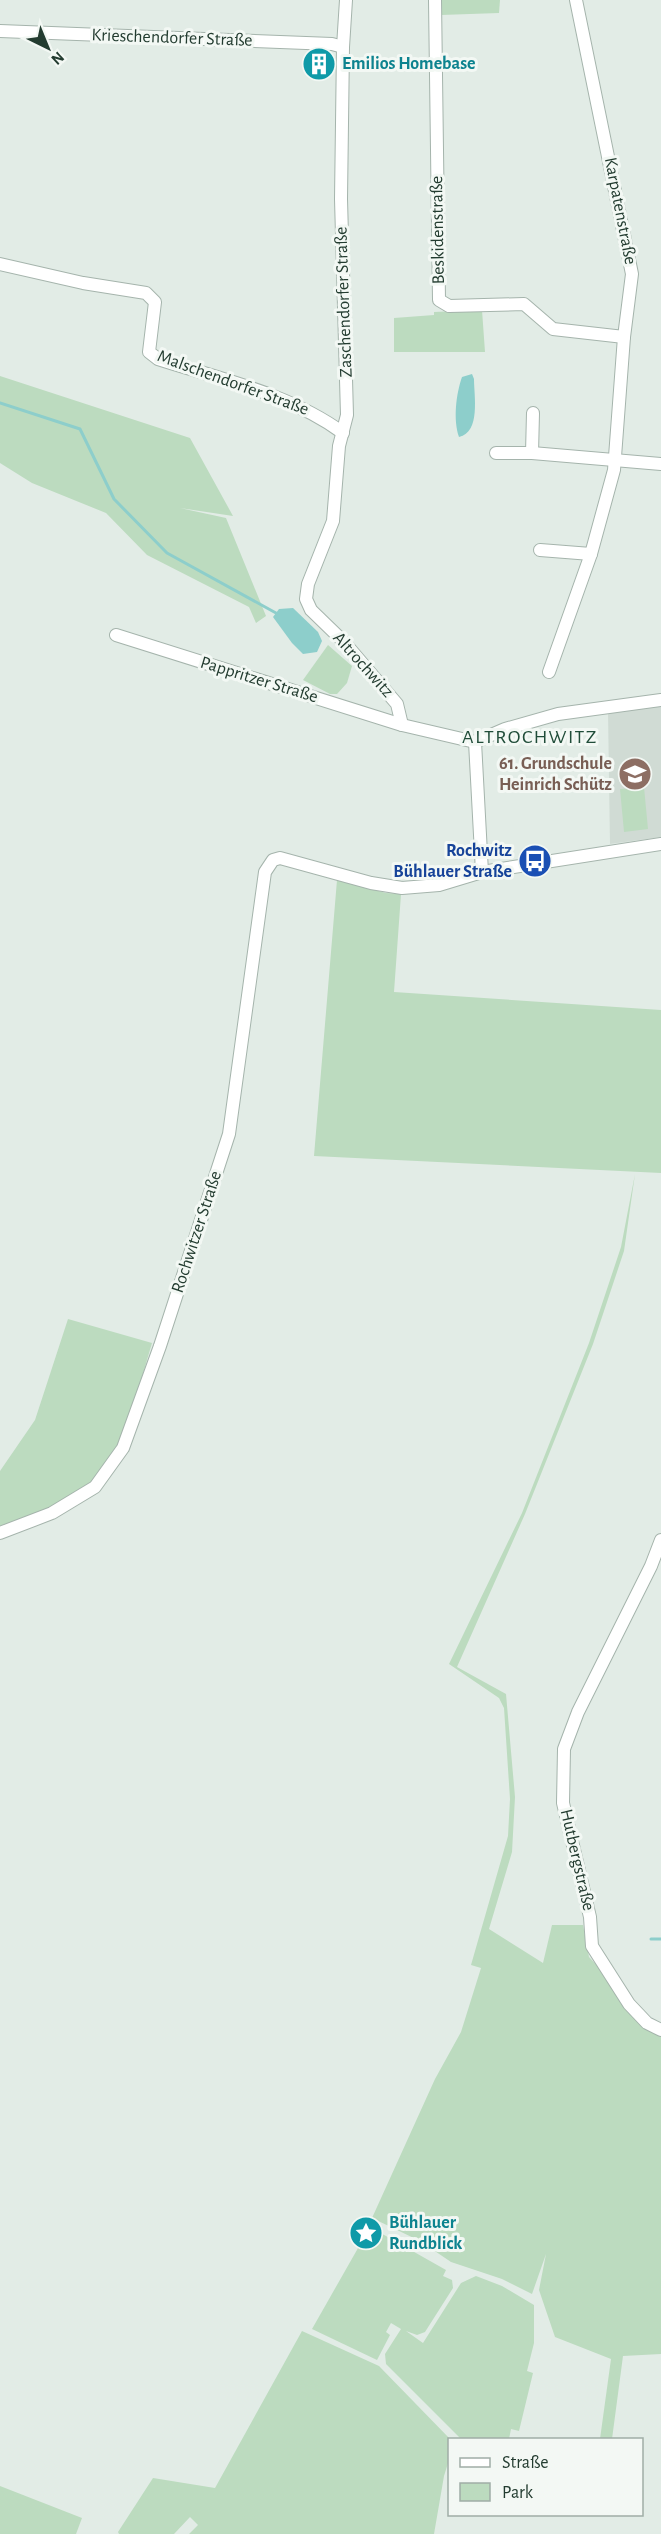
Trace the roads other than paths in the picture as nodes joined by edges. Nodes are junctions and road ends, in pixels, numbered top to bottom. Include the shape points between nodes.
1 (346, 0) edge
2 (435, 0) edge
3 (576, 0) edge
4 (0, 31) edge
5 (343, 47) junction
6 (0, 264) edge
7 (624, 338) junction
8 (533, 413) dead end
9 (343, 433) junction
10 (496, 453) dead end
11 (531, 453) junction
12 (615, 461) junction
13 (661, 464) edge
14 (540, 550) dead end
15 (591, 554) junction
16 (306, 599) joint
17 (116, 635) dead end
18 (549, 672) dead end
19 (661, 700) edge
20 (402, 724) junction
21 (476, 742) junction
22 (661, 844) edge
23 (482, 872) junction
24 (0, 1533) edge
25 (661, 1540) edge
26 (661, 2030) edge

1 - 5 street, Zaschendorfer Straße
2 - 7 street, Beskidenstraße via 439,300 449,306 524,304 553,329
3 - 7 street, Karpatenstraße via 630,256 632,274
4 - 5 street, Krieschendorfer Straße
5 - 9 street, Zaschendorfer Straße via 341,199 348,415
6 - 9 street, Malschendorfer Straße via 146,293 155,302 149,352 291,402
7 - 12 street, Karpatenstraße
8 - 11 street
9 - 16 street, Zaschendorfer Straße via 333,521 308,584
10 - 11 street
11 - 12 street
12 - 13 street
12 - 15 street, Karpatenstraße
14 - 15 street
15 - 18 street, Karpatenstraße
16 - 20 street, Altrochwitz via 311,610 397,704
17 - 20 street, Pappritzer Straße
19 - 21 street via 558,714
20 - 21 street
21 - 23 street
22 - 23 street
23 - 24 street, Rochwitzer Straße via 439,885 402,888 280,858 273,860 265,872 229,1134 123,1448 95,1487 52,1513
25 - 26 street, Hutbergstraße via 564,1749 563,1803 590,1917 592,1946 629,2004 647,2023

